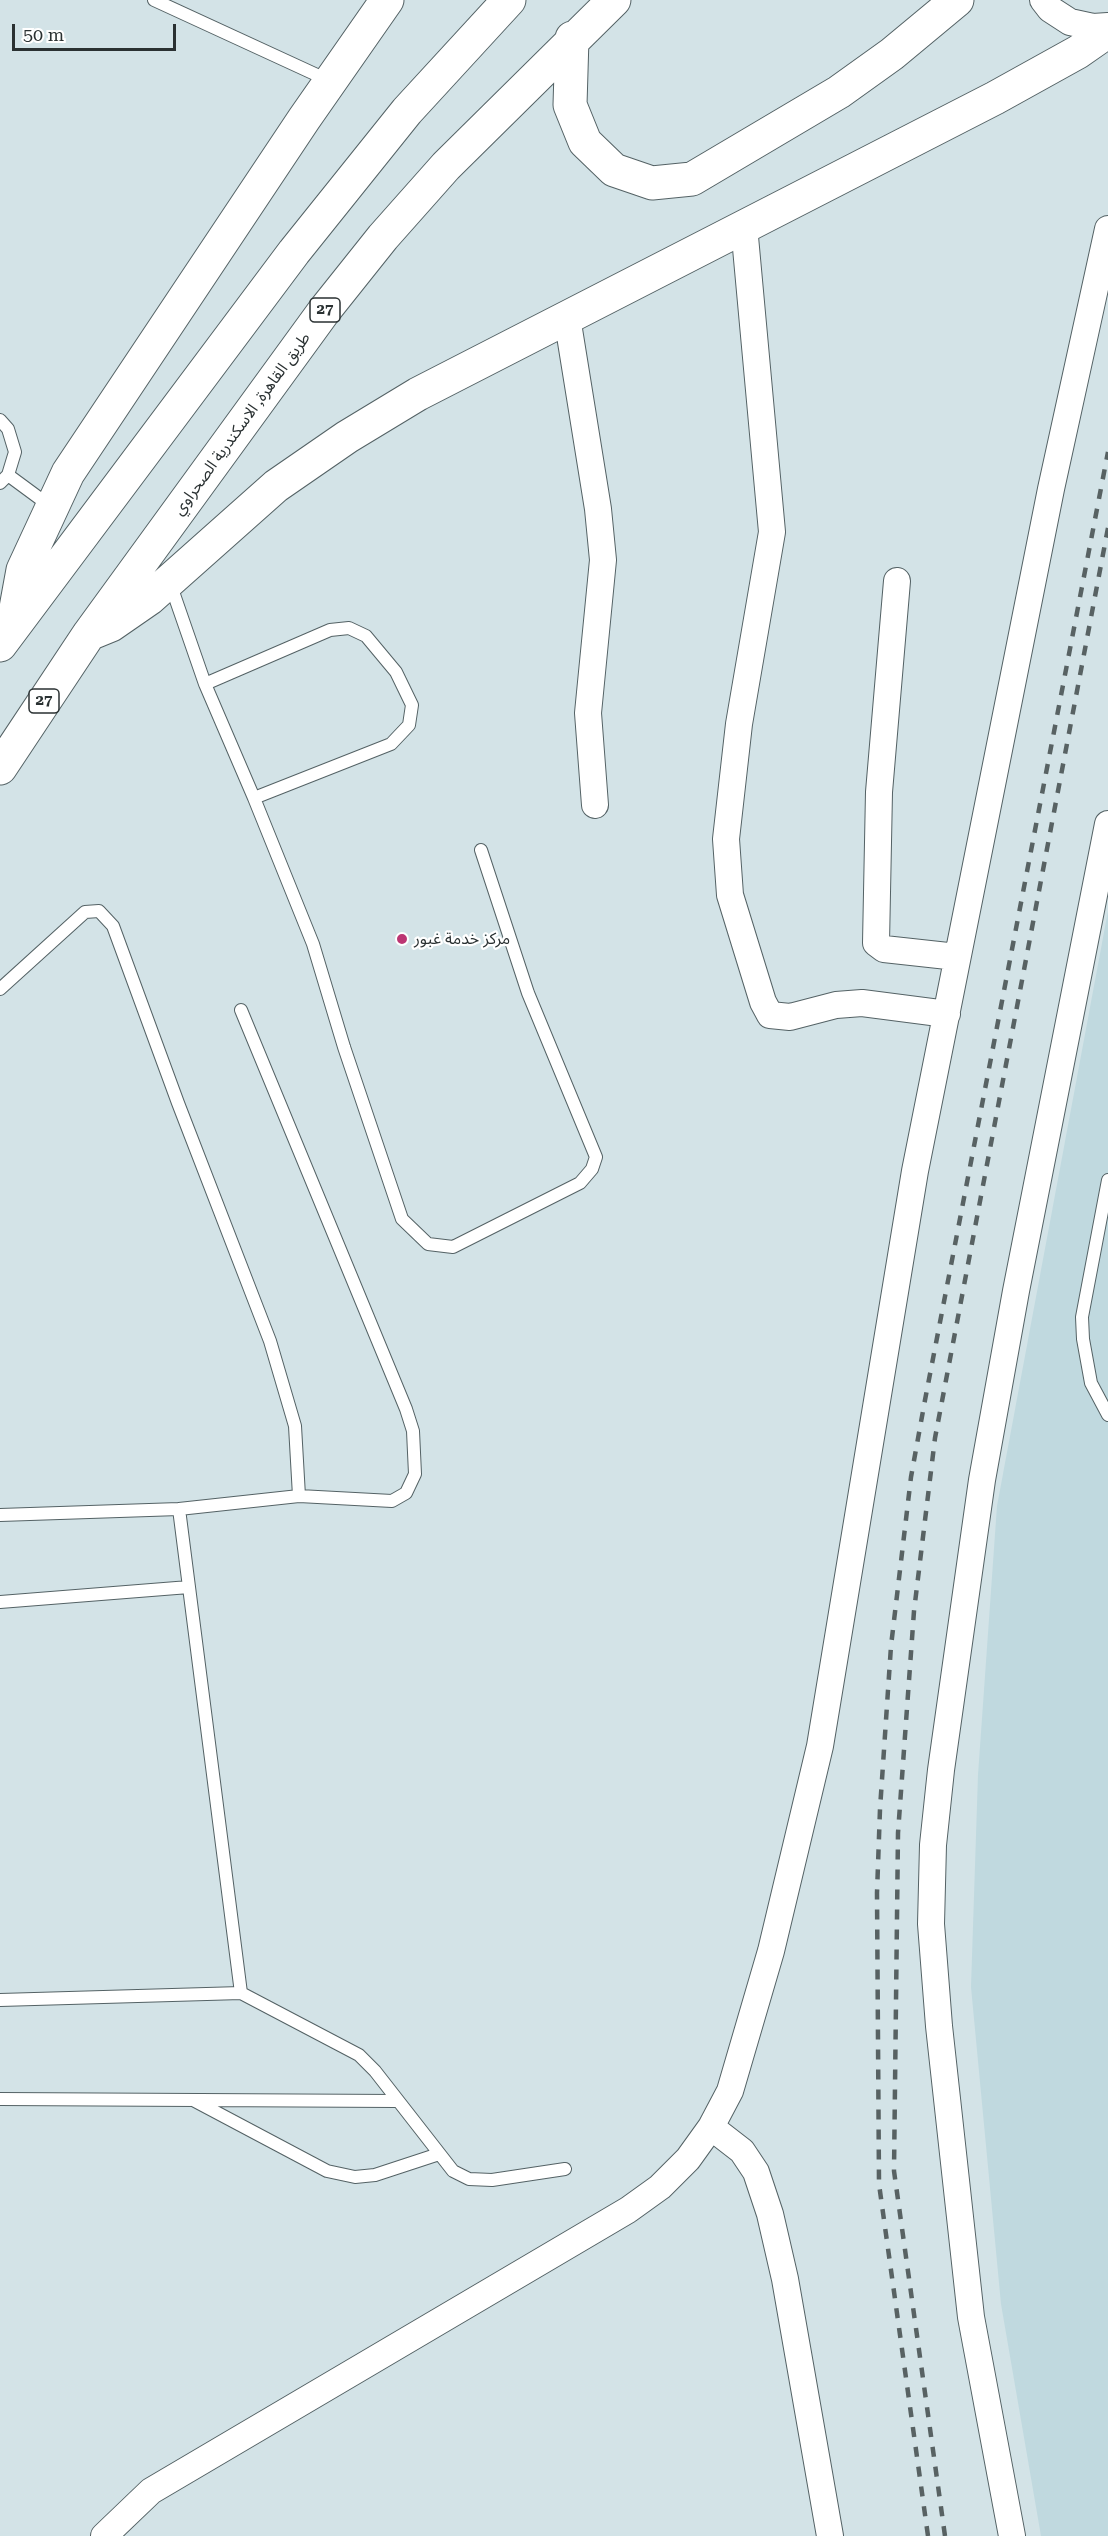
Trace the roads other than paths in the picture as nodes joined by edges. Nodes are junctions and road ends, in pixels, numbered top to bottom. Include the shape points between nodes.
1 (154, 0) edge
2 (387, 0) edge
3 (509, 0) edge
4 (957, 0) edge
5 (1043, 0) edge
6 (605, 7) edge
7 (1108, 26) edge
8 (1108, 31) edge
9 (572, 38) junction
10 (330, 81) junction
11 (744, 226) junction
12 (1108, 229) edge
13 (567, 317) junction
14 (0, 420) edge
15 (4, 479) edge
16 (51, 506) junction
17 (897, 581) dead end
18 (169, 582) junction
19 (89, 634) junction
20 (7, 636) edge
21 (205, 684) junction
22 (0, 768) edge
23 (254, 798) junction
24 (595, 805) dead end
25 (1108, 824) edge
26 (481, 850) dead end
27 (957, 957) junction
28 (0, 989) edge
29 (241, 1010) dead end
30 (947, 1014) junction
31 (1108, 1180) edge
32 (1108, 1415) edge
33 (299, 1496) junction
34 (179, 1509) junction
35 (0, 1515) edge
36 (189, 1587) junction
37 (0, 1602) edge
38 (241, 1993) junction
39 (0, 2000) edge
40 (0, 2099) edge
41 (194, 2100) junction
42 (397, 2101) junction
43 (711, 2127) junction
44 (439, 2154) junction
45 (565, 2169) dead end
46 (105, 2536) edge
47 (830, 2536) edge
48 (1012, 2536) edge

1 - 10 lane
2 - 10 highway
3 - 20 highway via 407,111 294,252
4 - 9 highway via 839,92 738,154 692,179 652,183 614,170 585,142 570,105
5 - 7 street via 1070,22
6 - 9 highway, طريق القاهرة, الاسكندرية الصحراوي / 27
8 - 11 highway via 1027,82
9 - 19 highway, طريق القاهرة, الاسكندرية الصحراوي / 27 via 446,166 376,246 324,311
10 - 16 highway via 96,429
11 - 13 highway
11 - 30 street via 772,532 740,724 726,839 730,895 770,1015 790,1017 862,1003
12 - 27 street via 1051,489
13 - 18 highway via 418,394 347,437 276,486
13 - 24 street via 603,560 588,713
14 - 15 lane via 8,429 15,452
15 - 16 lane
16 - 20 highway via 23,570
17 - 27 street via 879,792 876,943 884,949
18 - 19 highway via 131,612
18 - 21 lane
19 - 22 highway, طريق القاهرة, الاسكندرية الصحراوي / 27
21 - 23 lane
21 - 23 lane via 330,630 349,628 366,636 396,672 412,705 408,725 391,744
23 - 26 lane via 313,944 402,1219 428,1244 453,1247 580,1183 596,1157 528,993
25 - 48 street via 982,1480 933,1845 931,1924 939,2026 971,2317
27 - 30 street
28 - 33 lane via 90,909 99,911 113,926 270,1341 295,1426
29 - 33 lane via 413,1431 415,1474 406,1493 392,1501
30 - 43 street via 915,1171 820,1746 743,2053 730,2091
31 - 32 lane via 1082,1317 1091,1383
33 - 34 lane
34 - 35 lane
34 - 36 lane
36 - 37 lane
36 - 38 lane
38 - 39 lane
38 - 42 lane via 359,2055
40 - 41 lane
41 - 42 lane
41 - 44 lane via 327,2171 375,2175
42 - 44 lane
43 - 46 street via 674,2173 628,2210 151,2491
43 - 47 street via 742,2151 756,2172 770,2214
44 - 45 lane via 453,2170 469,2178 492,2180

